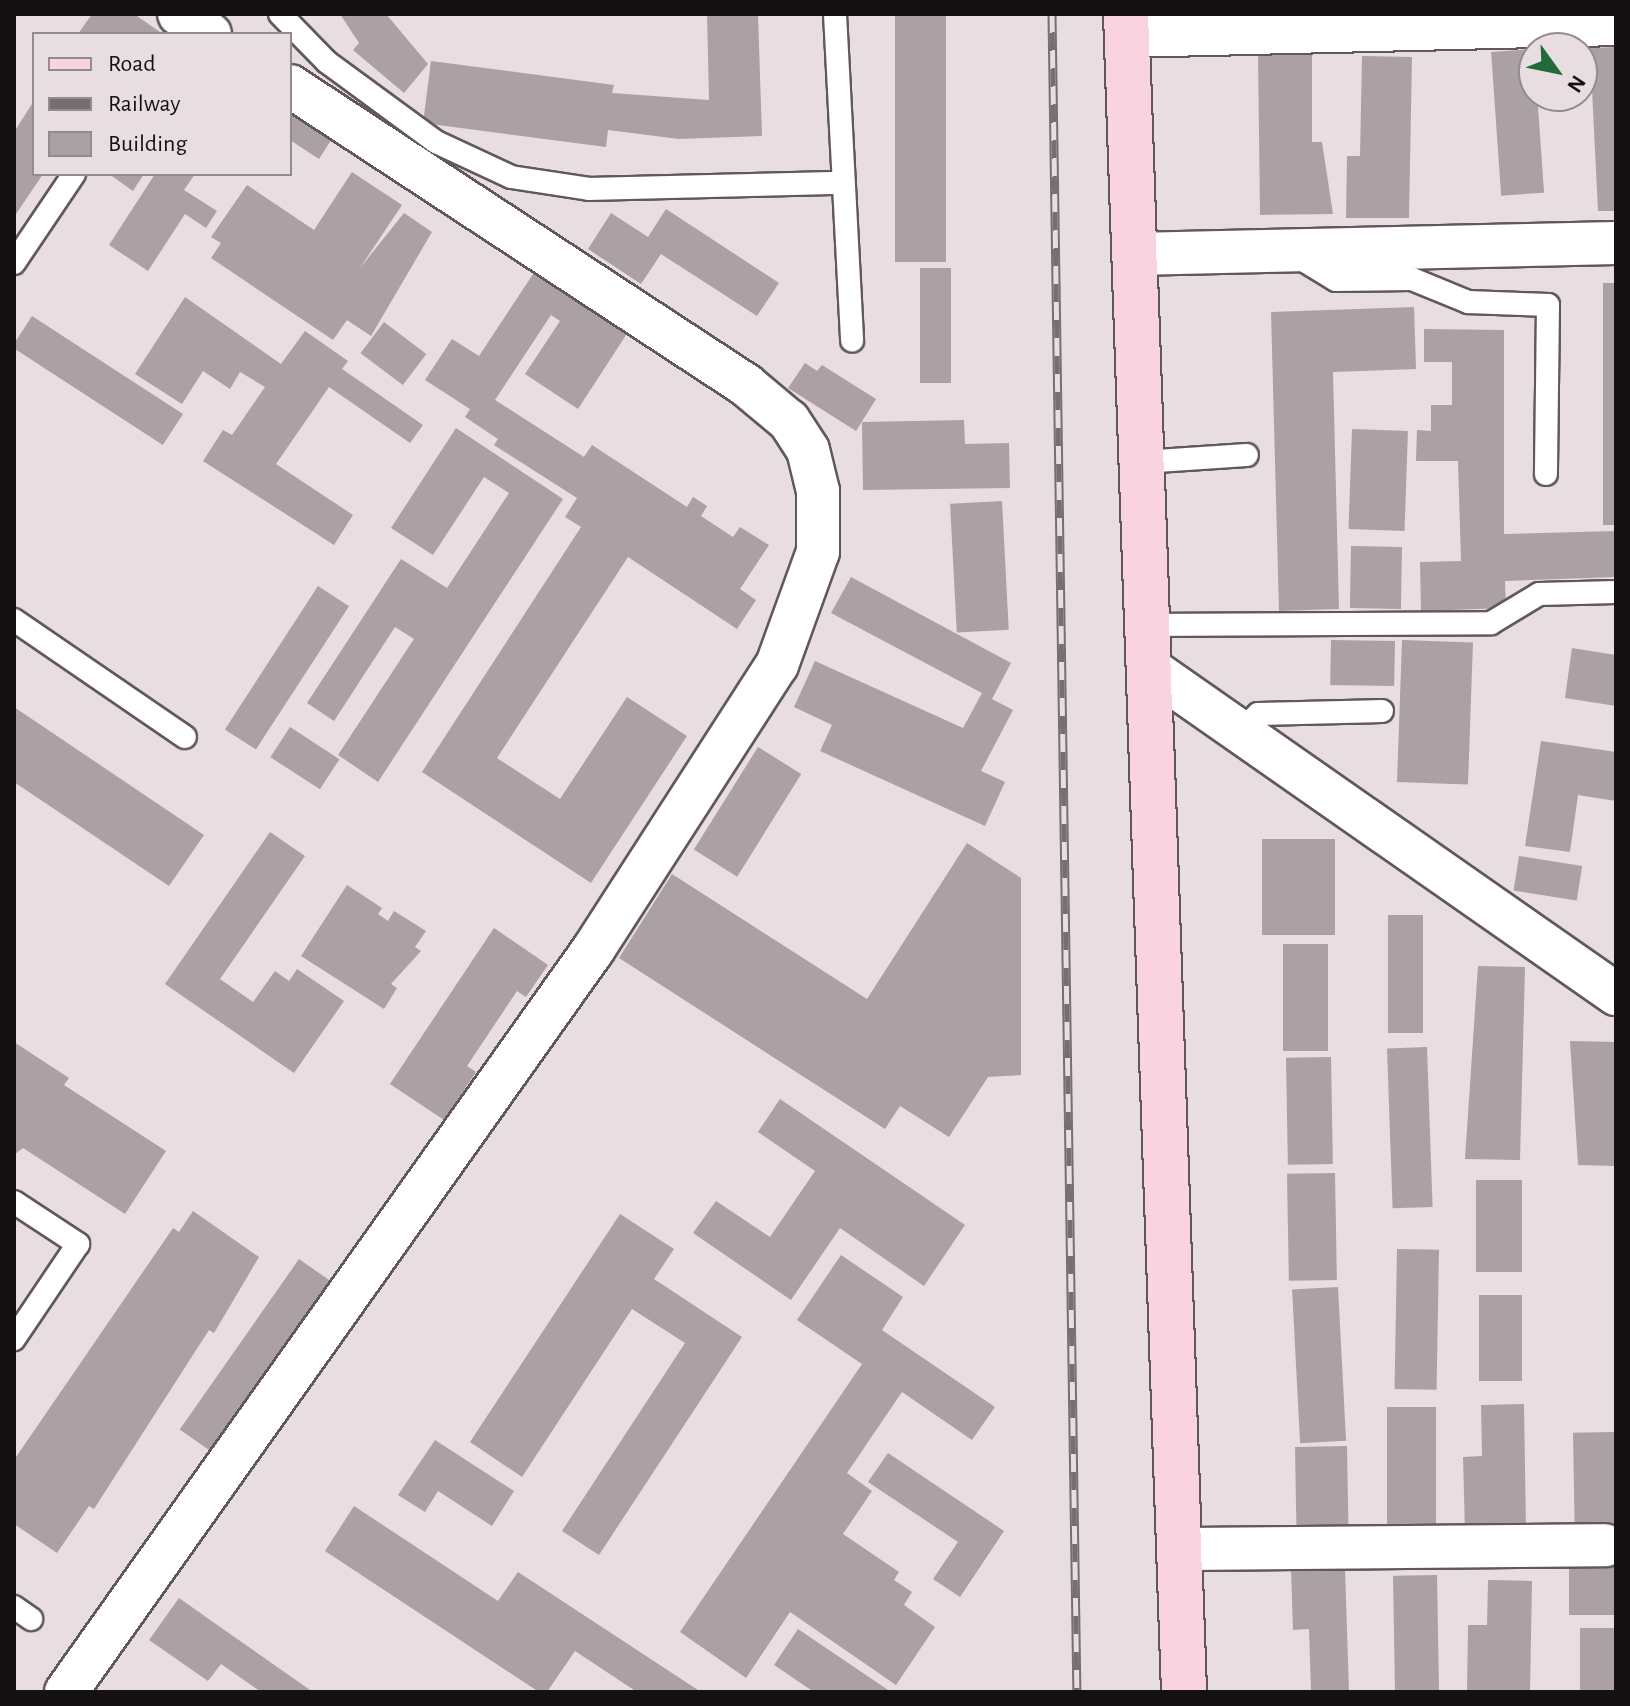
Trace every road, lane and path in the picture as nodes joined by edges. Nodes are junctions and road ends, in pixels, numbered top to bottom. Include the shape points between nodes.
1 (179, 14) edge
2 (280, 14) edge
3 (835, 14) edge
4 (1616, 24) edge
5 (1126, 25) edge
6 (207, 32) edge
7 (292, 87) edge
8 (73, 176) edge
9 (842, 183) junction
10 (1616, 243) edge
11 (1287, 251) junction
12 (1134, 254) junction
13 (14, 263) edge
14 (852, 341) dead end
15 (1247, 455) dead end
16 (1142, 462) junction
17 (1546, 474) dead end
18 (1616, 592) edge
19 (14, 620) edge
20 (1148, 625) junction
21 (1149, 668) junction
22 (1382, 711) dead end
23 (1239, 733) junction
24 (185, 737) dead end
25 (1616, 994) edge
26 (14, 1202) edge
27 (14, 1339) edge
28 (1605, 1545) dead end
29 (1181, 1549) junction
30 (66, 1692) edge
31 (1184, 1692) edge

1 - 6 street
2 - 9 lane via 327,62 436,142 511,177 589,189
3 - 9 lane
4 - 5 street
5 - 12 main road
7 - 30 street via 746,385 789,421 808,450 818,491 818,552 777,665 593,950
8 - 13 lane
9 - 14 lane
10 - 11 street
11 - 12 street
11 - 17 lane via 1336,280 1412,279 1468,302 1548,305
12 - 16 main road
15 - 16 lane
16 - 20 main road
18 - 20 lane via 1539,594 1491,623
19 - 24 lane
20 - 21 main road
21 - 23 street
21 - 29 main road
22 - 23 lane via 1258,714
23 - 25 street
26 - 27 lane via 78,1244
28 - 29 street
29 - 31 main road

